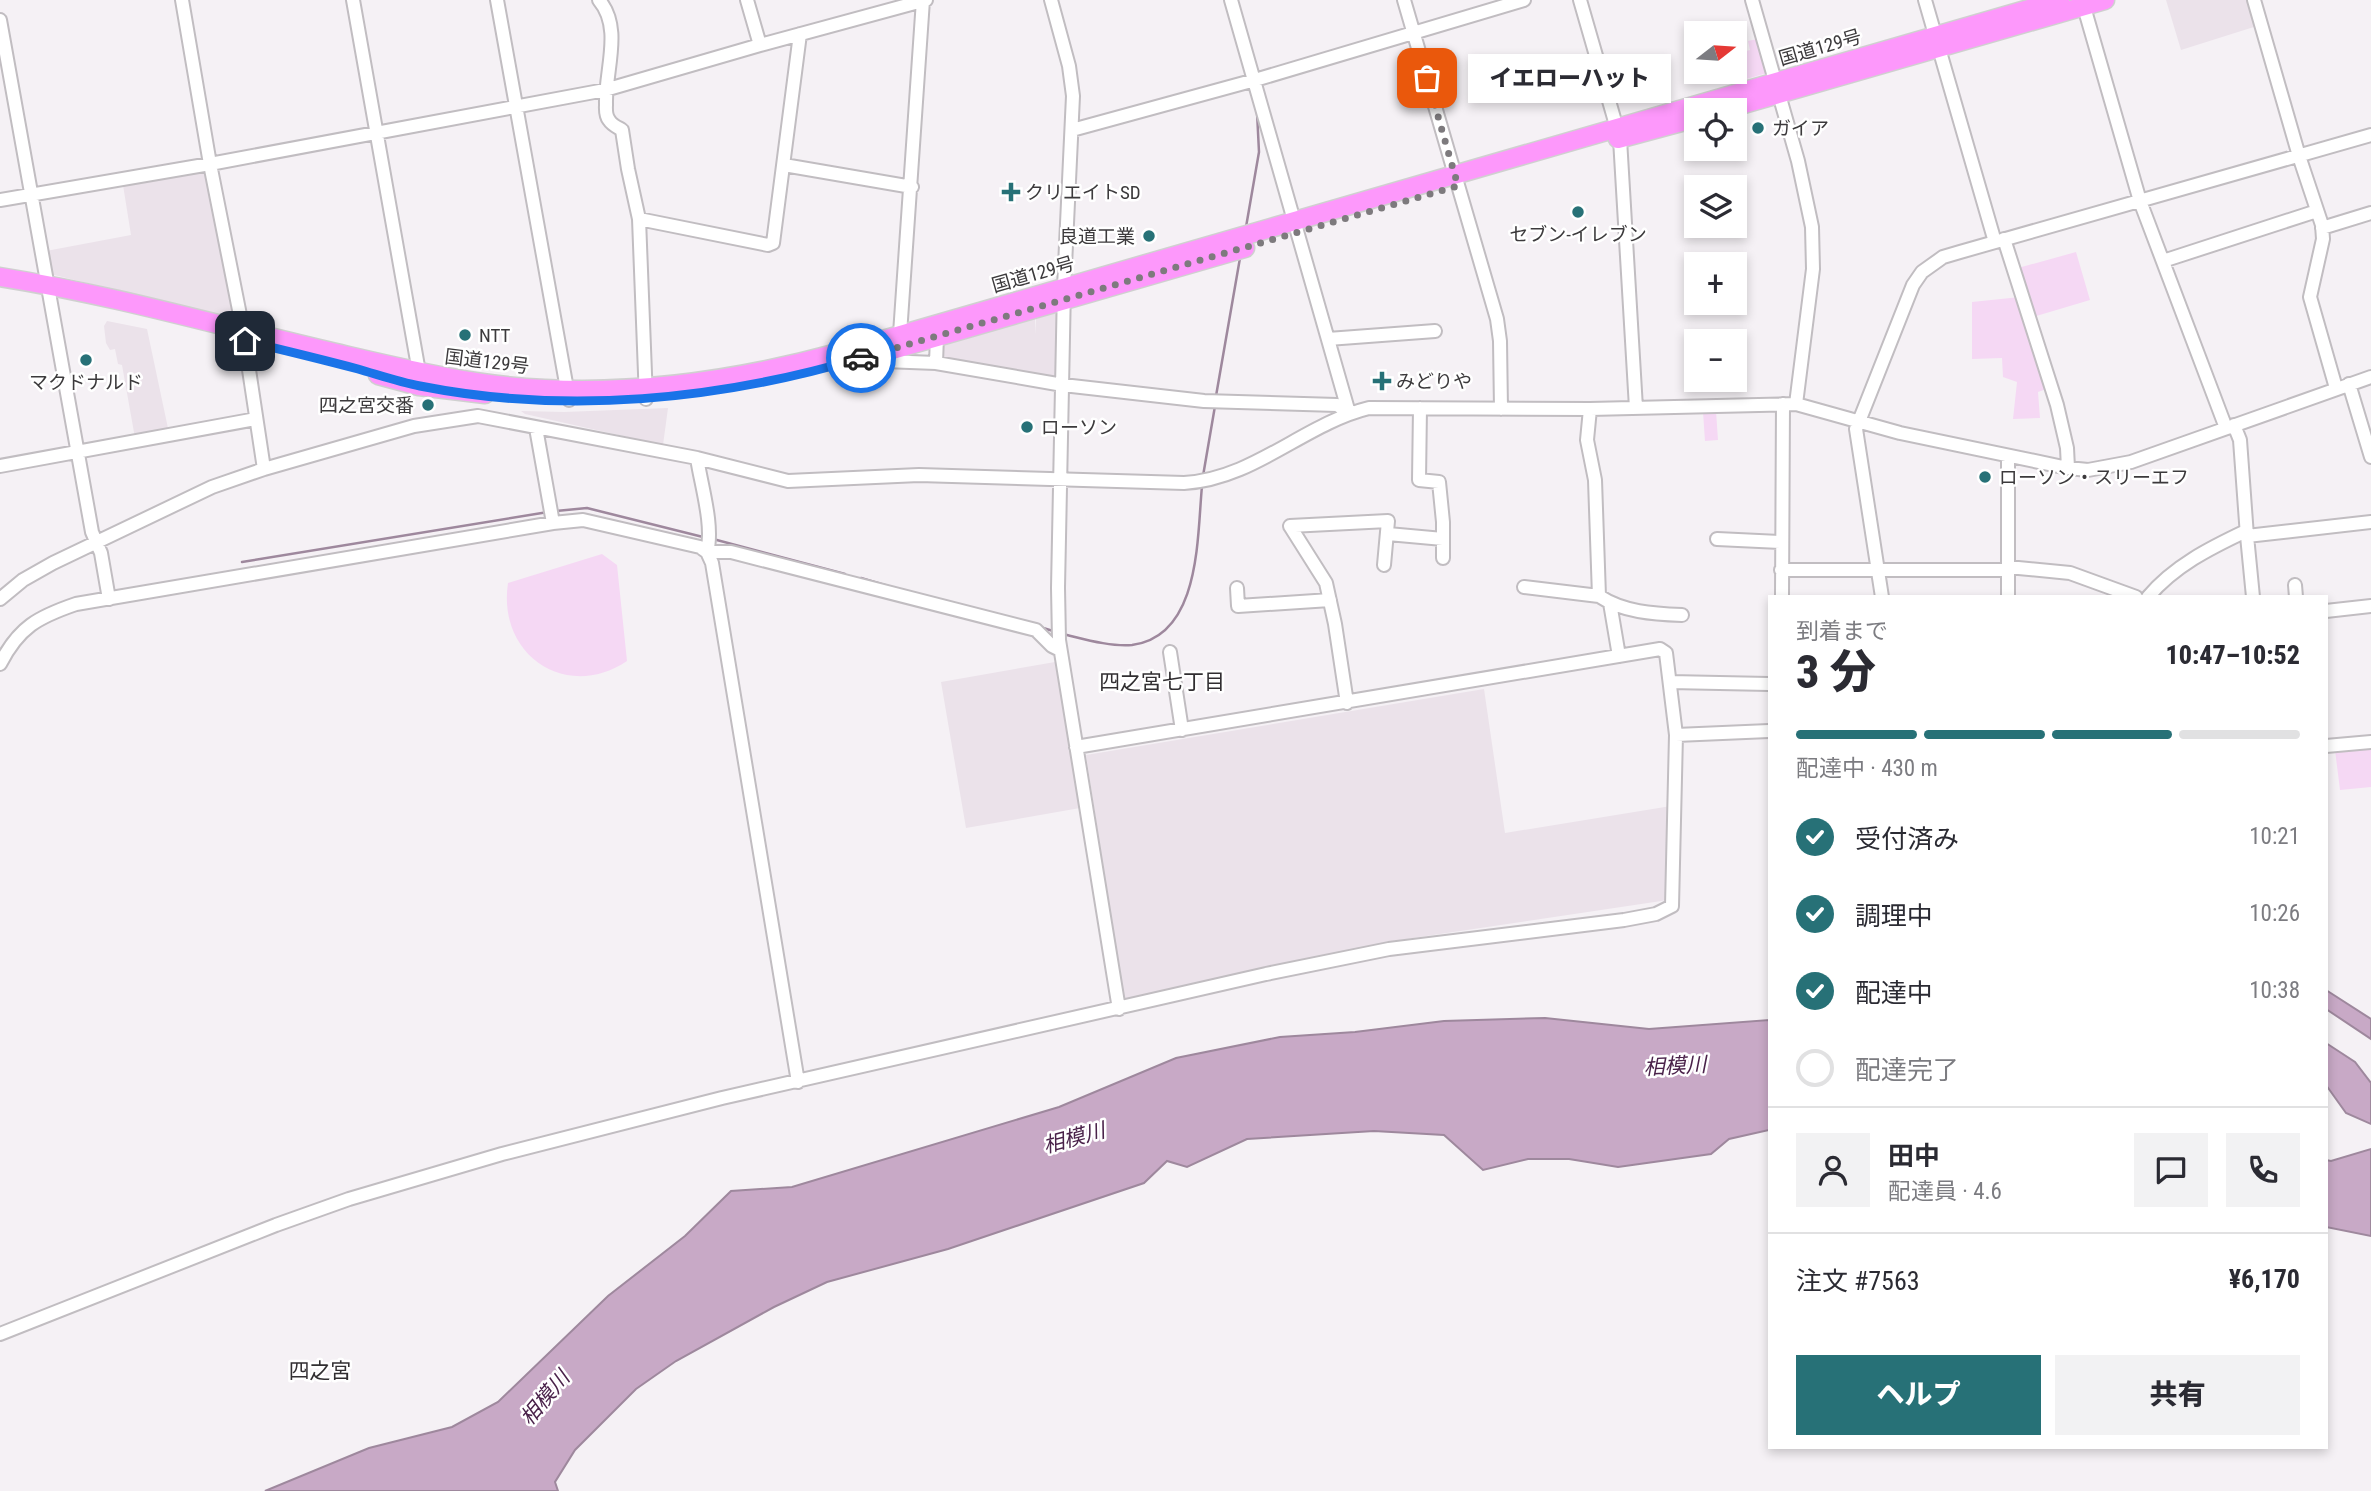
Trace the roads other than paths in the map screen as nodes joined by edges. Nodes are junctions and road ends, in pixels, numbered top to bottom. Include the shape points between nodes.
1 (181, 0) edge
2 (353, 0) edge
3 (497, 0) edge
4 (599, 0) edge
5 (747, 0) edge
6 (924, 0) edge
7 (1051, 0) edge
8 (1231, 0) edge
9 (1404, 0) edge
10 (1524, 0) edge
11 (1580, 0) edge
12 (1752, 0) edge
13 (1925, 0) edge
14 (2060, 0) edge
15 (2105, 0) edge
16 (2254, 0) edge
17 (2083, 3) edge
18 (0, 20) edge
19 (1414, 33) junction
20 (800, 34) junction
21 (1937, 42) junction
22 (760, 45) junction
23 (1255, 80) junction
24 (1777, 88) junction
25 (606, 90) junction
26 (1747, 100) edge
27 (517, 108) junction
28 (1684, 120) edge
29 (1072, 130) junction
30 (377, 133) junction
31 (1618, 133) junction
32 (2371, 135) edge
33 (2299, 156) junction
34 (210, 164) junction
35 (784, 165) junction
36 (1456, 180) junction
37 (912, 187) junction
38 (30, 195) junction
39 (0, 200) edge
40 (2140, 201) junction
41 (2317, 211) junction
42 (2371, 213) edge
43 (639, 219) junction
44 (1297, 227) junction
45 (2322, 228) junction
46 (2000, 241) junction
47 (2163, 261) junction
48 (0, 277) edge
49 (0, 287) edge
50 (47, 290) junction
51 (1064, 293) junction
52 (1435, 331) dead end
53 (244, 336) junction
54 (937, 336) junction
55 (907, 339) junction
56 (1328, 339) junction
57 (881, 353) junction
58 (915, 362) junction
59 (936, 363) junction
60 (419, 372) junction
61 (2371, 377) edge
62 (1063, 385) junction
63 (2343, 386) junction
64 (482, 388) junction
65 (646, 393) junction
66 (568, 395) junction
67 (1789, 404) junction
68 (1420, 408) junction
69 (1636, 408) junction
70 (1501, 409) junction
71 (1590, 409) junction
72 (1349, 413) junction
73 (478, 416) junction
74 (256, 419) junction
75 (1858, 422) junction
76 (2230, 426) junction
77 (536, 428) junction
78 (77, 452) junction
79 (2008, 456) junction
80 (2371, 457) edge
81 (697, 458) junction
82 (0, 466) edge
83 (2068, 468) junction
84 (264, 469) junction
85 (1061, 481) junction
86 (2371, 522) edge
87 (553, 523) junction
88 (1388, 534) junction
89 (2247, 534) junction
90 (1443, 539) junction
91 (1717, 539) dead end
92 (708, 541) junction
93 (1782, 541) junction
94 (97, 542) junction
95 (1443, 558) dead end
96 (1384, 565) dead end
97 (2008, 569) junction
98 (1782, 570) junction
99 (1878, 572) junction
100 (1524, 587) dead end
101 (1237, 588) dead end
102 (1782, 595) edge
103 (1882, 595) edge
104 (2008, 595) edge
105 (2130, 595) edge
106 (2150, 595) edge
107 (2253, 595) edge
108 (0, 599) edge
109 (109, 599) junction
110 (1605, 599) junction
111 (1330, 600) junction
112 (2371, 606) edge
113 (2328, 611) edge
114 (1682, 615) dead end
115 (1060, 645) junction
116 (1170, 652) dead end
117 (1619, 656) junction
118 (0, 664) edge
119 (1670, 682) junction
120 (1768, 684) edge
121 (1347, 703) junction
122 (1182, 730) junction
123 (1768, 731) edge
124 (1676, 735) junction
125 (2371, 742) edge
126 (2328, 746) edge
127 (1076, 747) junction
128 (1119, 1009) junction
129 (798, 1082) junction
130 (0, 1334) edge

1 - 34 street
2 - 30 street
3 - 27 street
4 - 25 street via 611,30
5 - 22 street
6 - 20 street
6 - 37 street
7 - 29 street via 1069,66
8 - 23 street
9 - 19 street
10 - 19 street
11 - 31 street
12 - 24 street
13 - 21 street
14 - 21 highway, 国道129号
15 - 17 highway, 国道129号
16 - 33 street
17 - 21 highway, 国道129号
17 - 40 street
18 - 38 street
19 - 23 street
19 - 36 street
20 - 22 street
20 - 35 street
21 - 24 highway, 国道129号
21 - 46 street
22 - 25 street
23 - 29 street
23 - 44 street
24 - 26 highway, 国道129号
24 - 31 highway, 国道129号
24 - 67 street via 1812,227 1813,269
25 - 27 street
25 - 43 street via 606,117 622,130
27 - 30 street
27 - 66 street
28 - 31 highway, 国道129号
29 - 51 street
30 - 34 street
30 - 60 street
31 - 36 highway, 国道129号
31 - 69 street
32 - 33 street
33 - 40 street
33 - 41 street
34 - 38 street
34 - 53 street
35 - 37 street
35 - 43 street via 773,243 768,246
36 - 44 highway, 国道129号
36 - 70 street via 1497,319
37 - 55 street
38 - 39 street
38 - 50 street
40 - 46 street
40 - 47 street
41 - 45 street
41 - 47 street
42 - 45 street
43 - 65 street
44 - 51 highway, 国道129号
44 - 56 street
45 - 63 street via 2310,297
46 - 75 street via 1943,257 1922,272 1896,323
46 - 83 street via 2057,405
47 - 76 street
48 - 50 highway, 国道129号
49 - 50 highway, 国道129号
50 - 53 highway, 国道129号
50 - 78 street
51 - 54 highway, 国道129号
51 - 55 highway, 国道129号
51 - 62 street
52 - 56 street
53 - 60 highway, 国道129号
53 - 64 highway, 国道129号 via 419,386
53 - 74 street
54 - 55 highway, 国道129号
54 - 59 street
55 - 57 highway, 国道129号
55 - 58 street
55 - 65 highway, 国道129号
56 - 72 street
57 - 58 street via 884,361
57 - 65 highway, 国道129号 via 738,388
58 - 59 street
59 - 62 street
60 - 64 highway, 国道129号
61 - 63 street
62 - 72 street via 1205,401 1337,405
62 - 85 street
63 - 76 street
63 - 80 street
64 - 66 highway, 国道129号
64 - 73 street
65 - 66 highway, 国道129号
67 - 69 street
67 - 75 street
67 - 93 street
68 - 70 street
68 - 72 street via 1382,407
68 - 90 street via 1419,480 1439,482
69 - 71 street
70 - 71 street
71 - 110 street via 1587,440
72 - 85 street via 1253,463 1203,481
73 - 77 street
73 - 84 street via 414,426
74 - 78 street
74 - 84 street
75 - 79 street
75 - 99 street
76 - 83 street via 2117,465
76 - 89 street via 2240,440
77 - 81 street
77 - 87 street
78 - 82 street
78 - 94 street
79 - 83 street
79 - 97 street
81 - 85 street via 801,482 919,475
81 - 92 street
84 - 94 street via 212,487
85 - 115 street
86 - 89 street
87 - 92 street via 583,520 608,524 700,547
87 - 109 street
88 - 90 street
88 - 96 street
88 - 111 street via 1388,522 1290,526 1326,583
89 - 106 street via 2205,551
89 - 107 street
90 - 95 street
91 - 93 street
92 - 115 street via 731,552 1036,631 1052,646
92 - 129 street
93 - 98 street
94 - 108 street via 38,571
94 - 109 street
97 - 99 street
97 - 104 street
97 - 105 street via 2070,573
98 - 99 street
98 - 102 street
99 - 103 street
100 - 110 street
101 - 111 street via 1238,606
109 - 118 street via 76,604 30,624
110 - 114 street via 1632,611
110 - 117 street
111 - 121 street
112 - 113 street
115 - 127 street
116 - 122 street
117 - 119 street via 1660,649 1666,653
117 - 121 street
119 - 120 street
119 - 124 street
121 - 122 street
122 - 127 street
123 - 124 street
124 - 128 street via 1674,897 1666,910 1624,920 1389,949
125 - 126 street
127 - 128 street
128 - 129 street
129 - 130 street via 502,1154 349,1199

